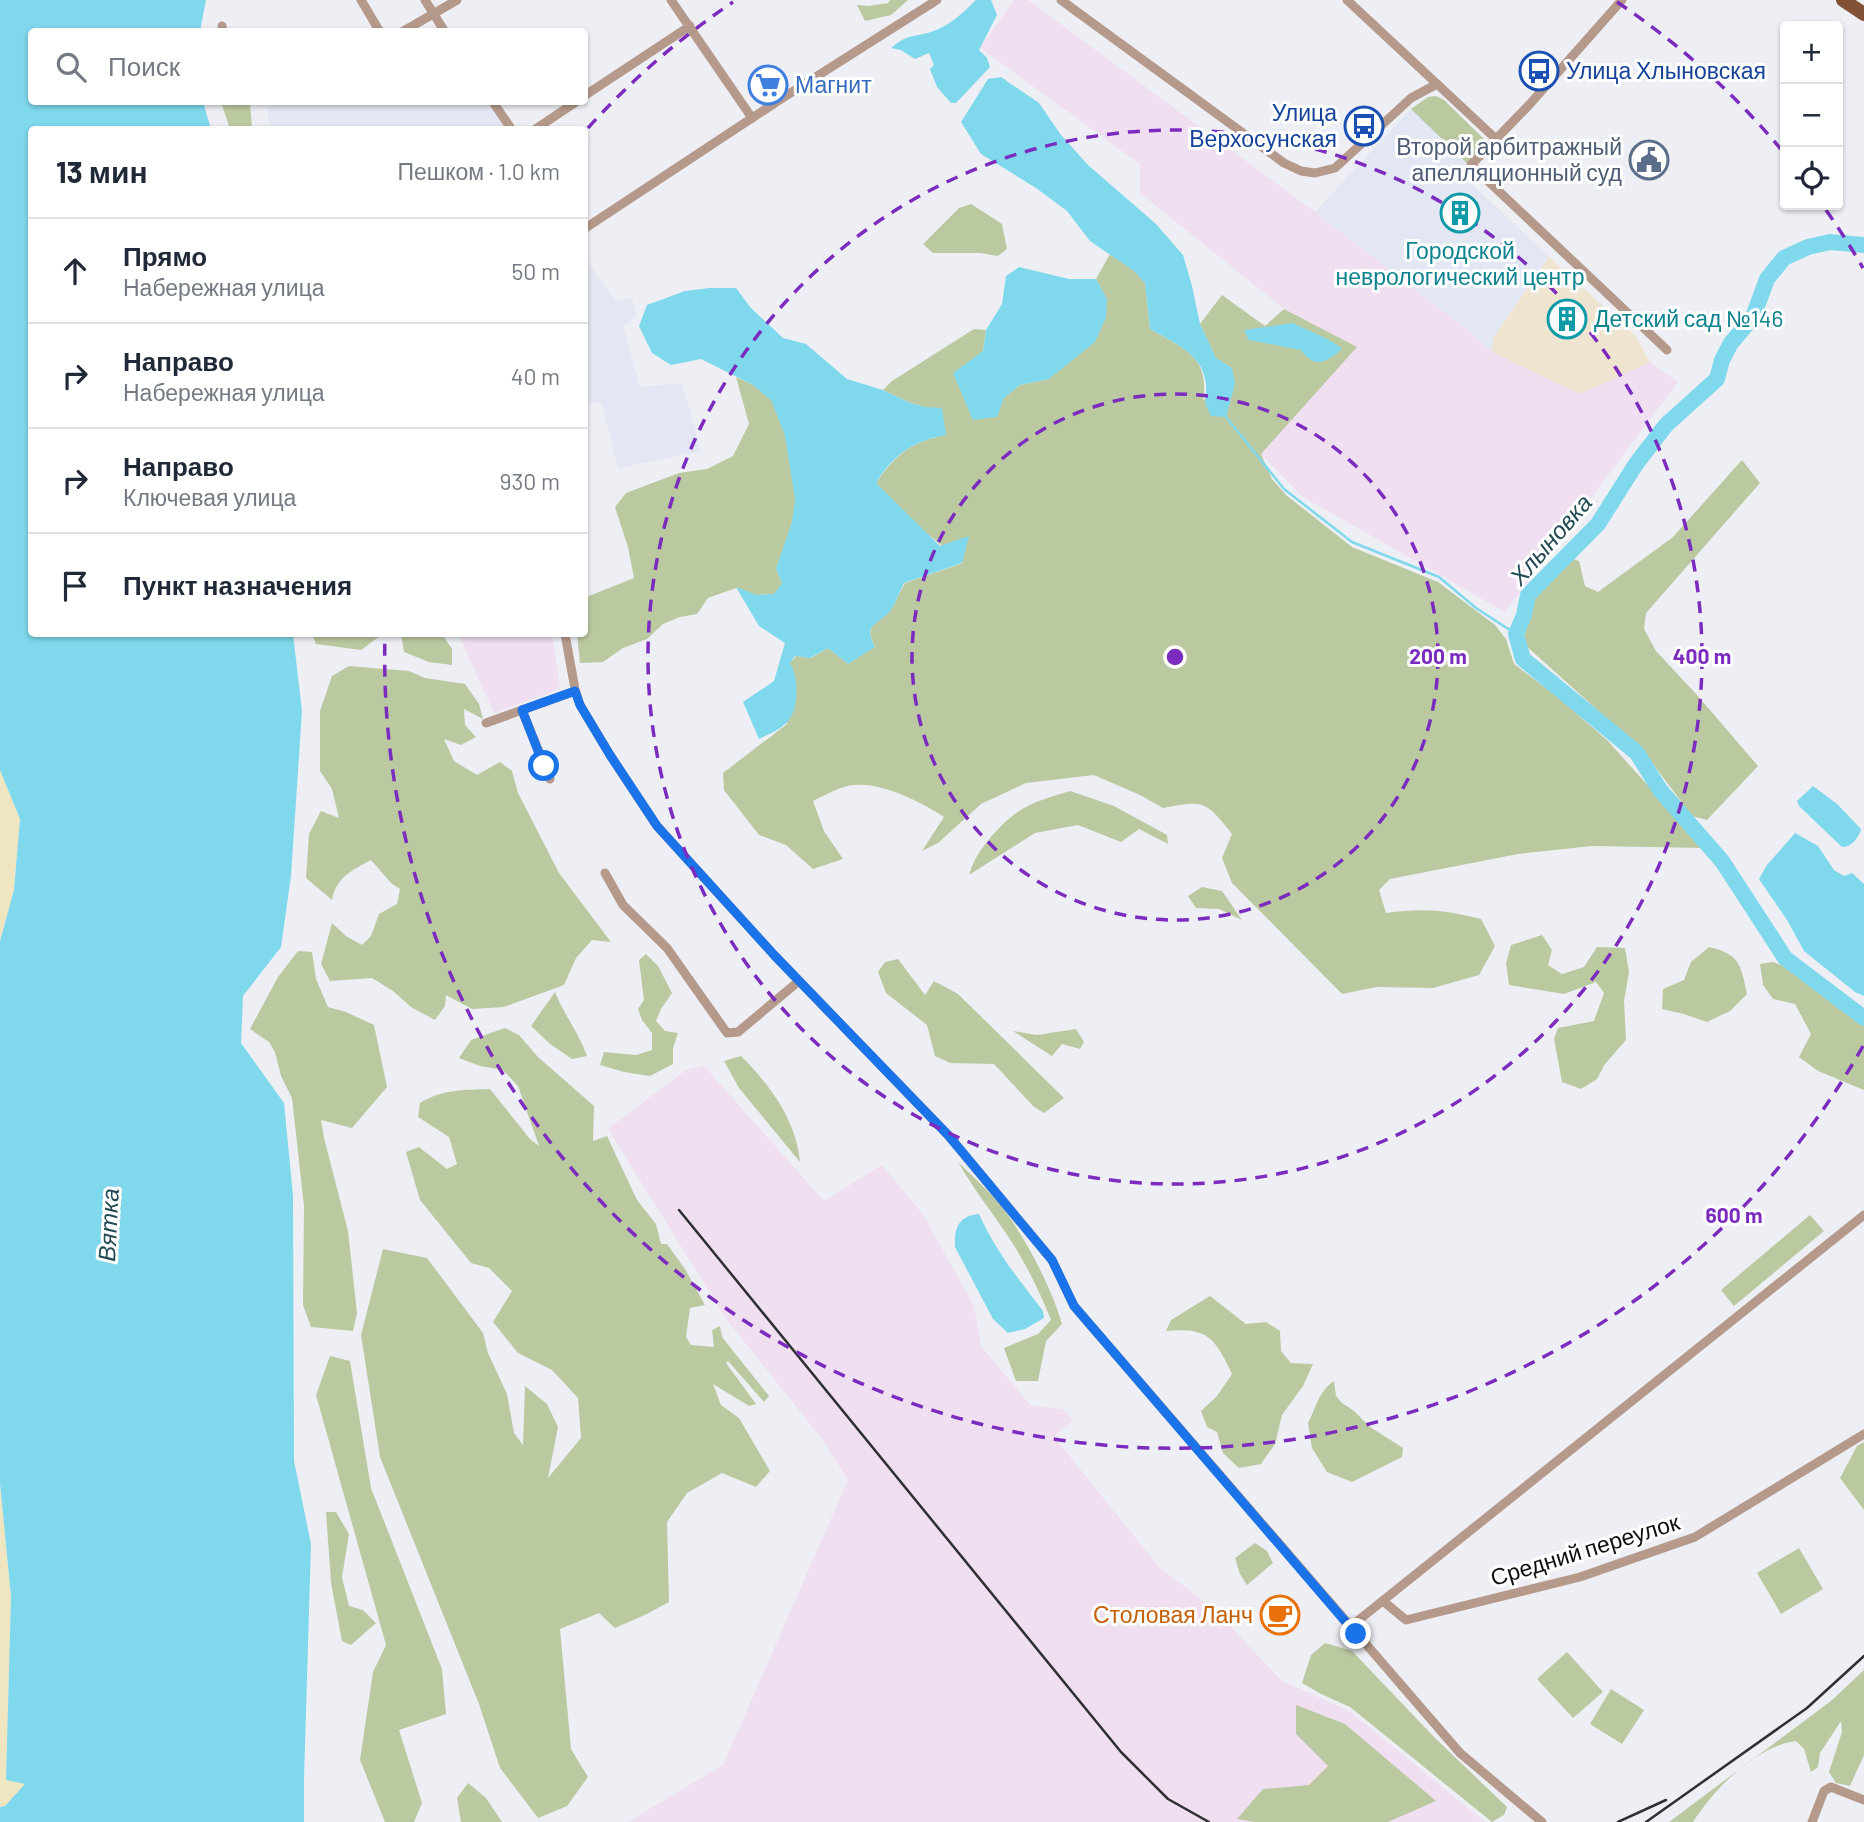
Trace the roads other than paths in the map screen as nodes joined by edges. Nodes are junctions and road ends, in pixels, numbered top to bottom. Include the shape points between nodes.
1 (361, 0) edge
2 (425, 0) edge
3 (457, 0) edge
4 (671, 0) edge
5 (937, 0) edge
6 (1061, 0) edge
7 (1347, 0) edge
8 (1622, 0) edge
9 (1843, 0) edge
10 (434, 15) junction
11 (1864, 15) edge
12 (690, 26) junction
13 (378, 28) edge
14 (410, 28) edge
15 (442, 28) edge
16 (1437, 84) junction
17 (588, 93) edge
18 (495, 105) edge
19 (572, 105) edge
20 (751, 118) junction
21 (509, 126) edge
22 (540, 126) edge
23 (1496, 139) junction
24 (588, 226) edge
25 (1667, 351) dead end
26 (566, 637) edge
27 (575, 691) junction
28 (522, 710) junction
29 (486, 723) dead end
30 (550, 779) dead end
31 (605, 873) dead end
32 (799, 981) junction
33 (1864, 1216) edge
34 (1864, 1434) edge
35 (1383, 1601) junction
36 (1350, 1628) junction
37 (1864, 1800) edge
38 (1542, 1822) edge
39 (1812, 1822) edge

1 - 13 street
2 - 10 street
3 - 10 street
4 - 12 street
5 - 20 street
6 - 16 street via 1301,171 1335,168 1411,98
7 - 16 street
8 - 23 street
9 - 11 main road
10 - 14 street
10 - 15 street
12 - 17 street
12 - 20 street
16 - 23 street
18 - 21 street
19 - 22 street
20 - 24 street
23 - 25 street via 1471,165
26 - 27 street
27 - 28 street
27 - 32 street via 657,826
28 - 29 street
28 - 30 street
31 - 32 street via 623,905 667,948 727,1032 738,1032
32 - 36 street via 948,1135 1052,1260 1074,1306
33 - 35 street
34 - 35 street, Средний переулок via 1695,1537 1580,1577 1406,1620
35 - 36 street
36 - 38 street via 1460,1753
37 - 39 street via 1830,1787 1824,1791

